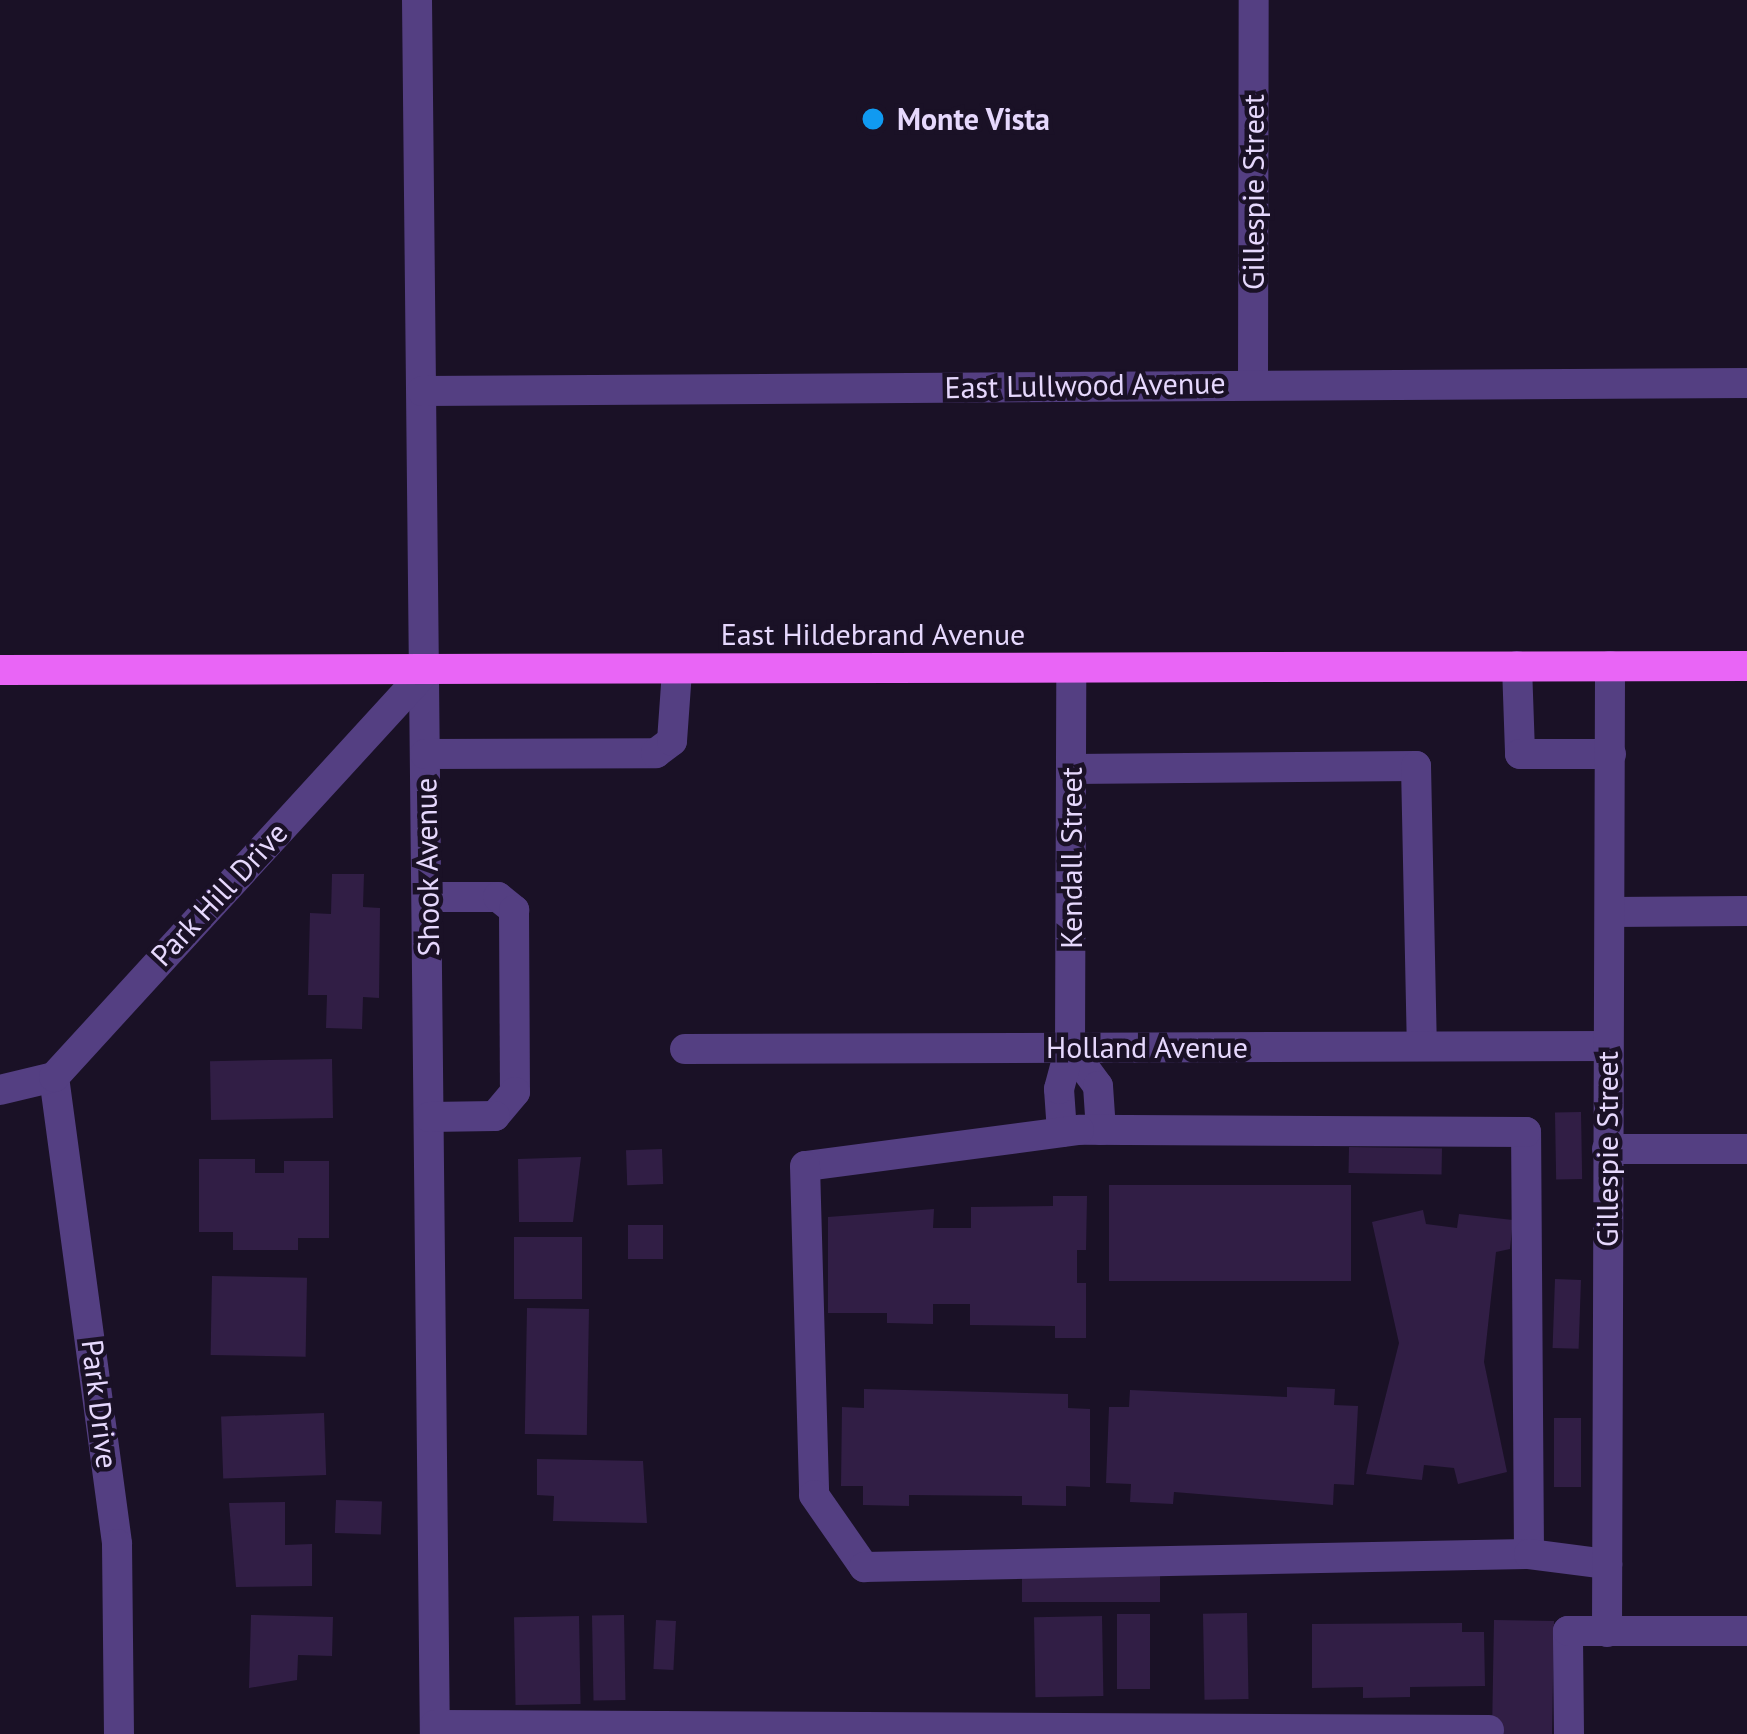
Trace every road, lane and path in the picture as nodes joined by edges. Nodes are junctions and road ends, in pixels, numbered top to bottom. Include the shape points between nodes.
1 (417, 0) edge
2 (1253, 0) edge
3 (1253, 383) junction
4 (1747, 383) edge
5 (422, 391) junction
6 (1517, 666) junction
7 (1610, 666) junction
8 (1747, 666) edge
9 (1071, 669) junction
10 (0, 670) edge
11 (677, 671) junction
12 (425, 673) junction
13 (425, 754) junction
14 (1611, 754) junction
15 (1072, 769) junction
16 (428, 897) junction
17 (1747, 911) edge
18 (1612, 912) junction
19 (1422, 1046) junction
20 (1608, 1046) junction
21 (1070, 1048) junction
22 (686, 1049) dead end
23 (54, 1077) junction
24 (0, 1090) edge
25 (429, 1117) junction
26 (1101, 1130) junction
27 (1062, 1132) junction
28 (1607, 1149) junction
29 (1747, 1149) edge
30 (1529, 1555) junction
31 (1607, 1564) junction
32 (1747, 1631) edge
33 (1607, 1632) junction
34 (435, 1730) edge
35 (1490, 1730) dead end
36 (119, 1734) edge
37 (1569, 1734) edge

1 - 5 street, Shook Avenue
2 - 3 street, Gillespie Street
3 - 4 street, East Lullwood Avenue
3 - 5 street, East Lullwood Avenue
5 - 12 street, Shook Avenue
6 - 7 main road, East Hildebrand Avenue
6 - 9 main road, East Hildebrand Avenue
6 - 14 street via 1520,754
7 - 8 main road, East Hildebrand Avenue
7 - 14 street, Gillespie Street
9 - 11 main road, East Hildebrand Avenue
9 - 15 street, Kendall Street
10 - 12 main road, East Hildebrand Avenue
11 - 12 main road, East Hildebrand Avenue
11 - 13 street via 672,741 656,753
12 - 13 street, Shook Avenue
12 - 23 street, Park Hill Drive
13 - 16 street, Shook Avenue
14 - 18 street, Gillespie Street
15 - 19 street via 1416,766
15 - 21 street, Kendall Street
16 - 25 street, Shook Avenue
16 - 25 street via 498,897 514,910 515,1092 495,1116
17 - 18 street
18 - 20 street, Gillespie Street
19 - 20 street, Holland Avenue
19 - 21 street, Holland Avenue
20 - 28 street, Gillespie Street
21 - 22 street, Holland Avenue
21 - 26 street via 1098,1086
21 - 27 street, Kendall Street via 1059,1089
23 - 24 street
23 - 36 street, Park Drive via 117,1544
25 - 34 street, Shook Avenue
26 - 27 street
26 - 30 street via 1526,1132
27 - 30 street via 805,1166 814,1495 864,1567
28 - 29 street
28 - 31 street, Gillespie Street
30 - 31 street
31 - 33 street, Gillespie Street
32 - 33 street
33 - 37 street via 1568,1631
34 - 35 street

